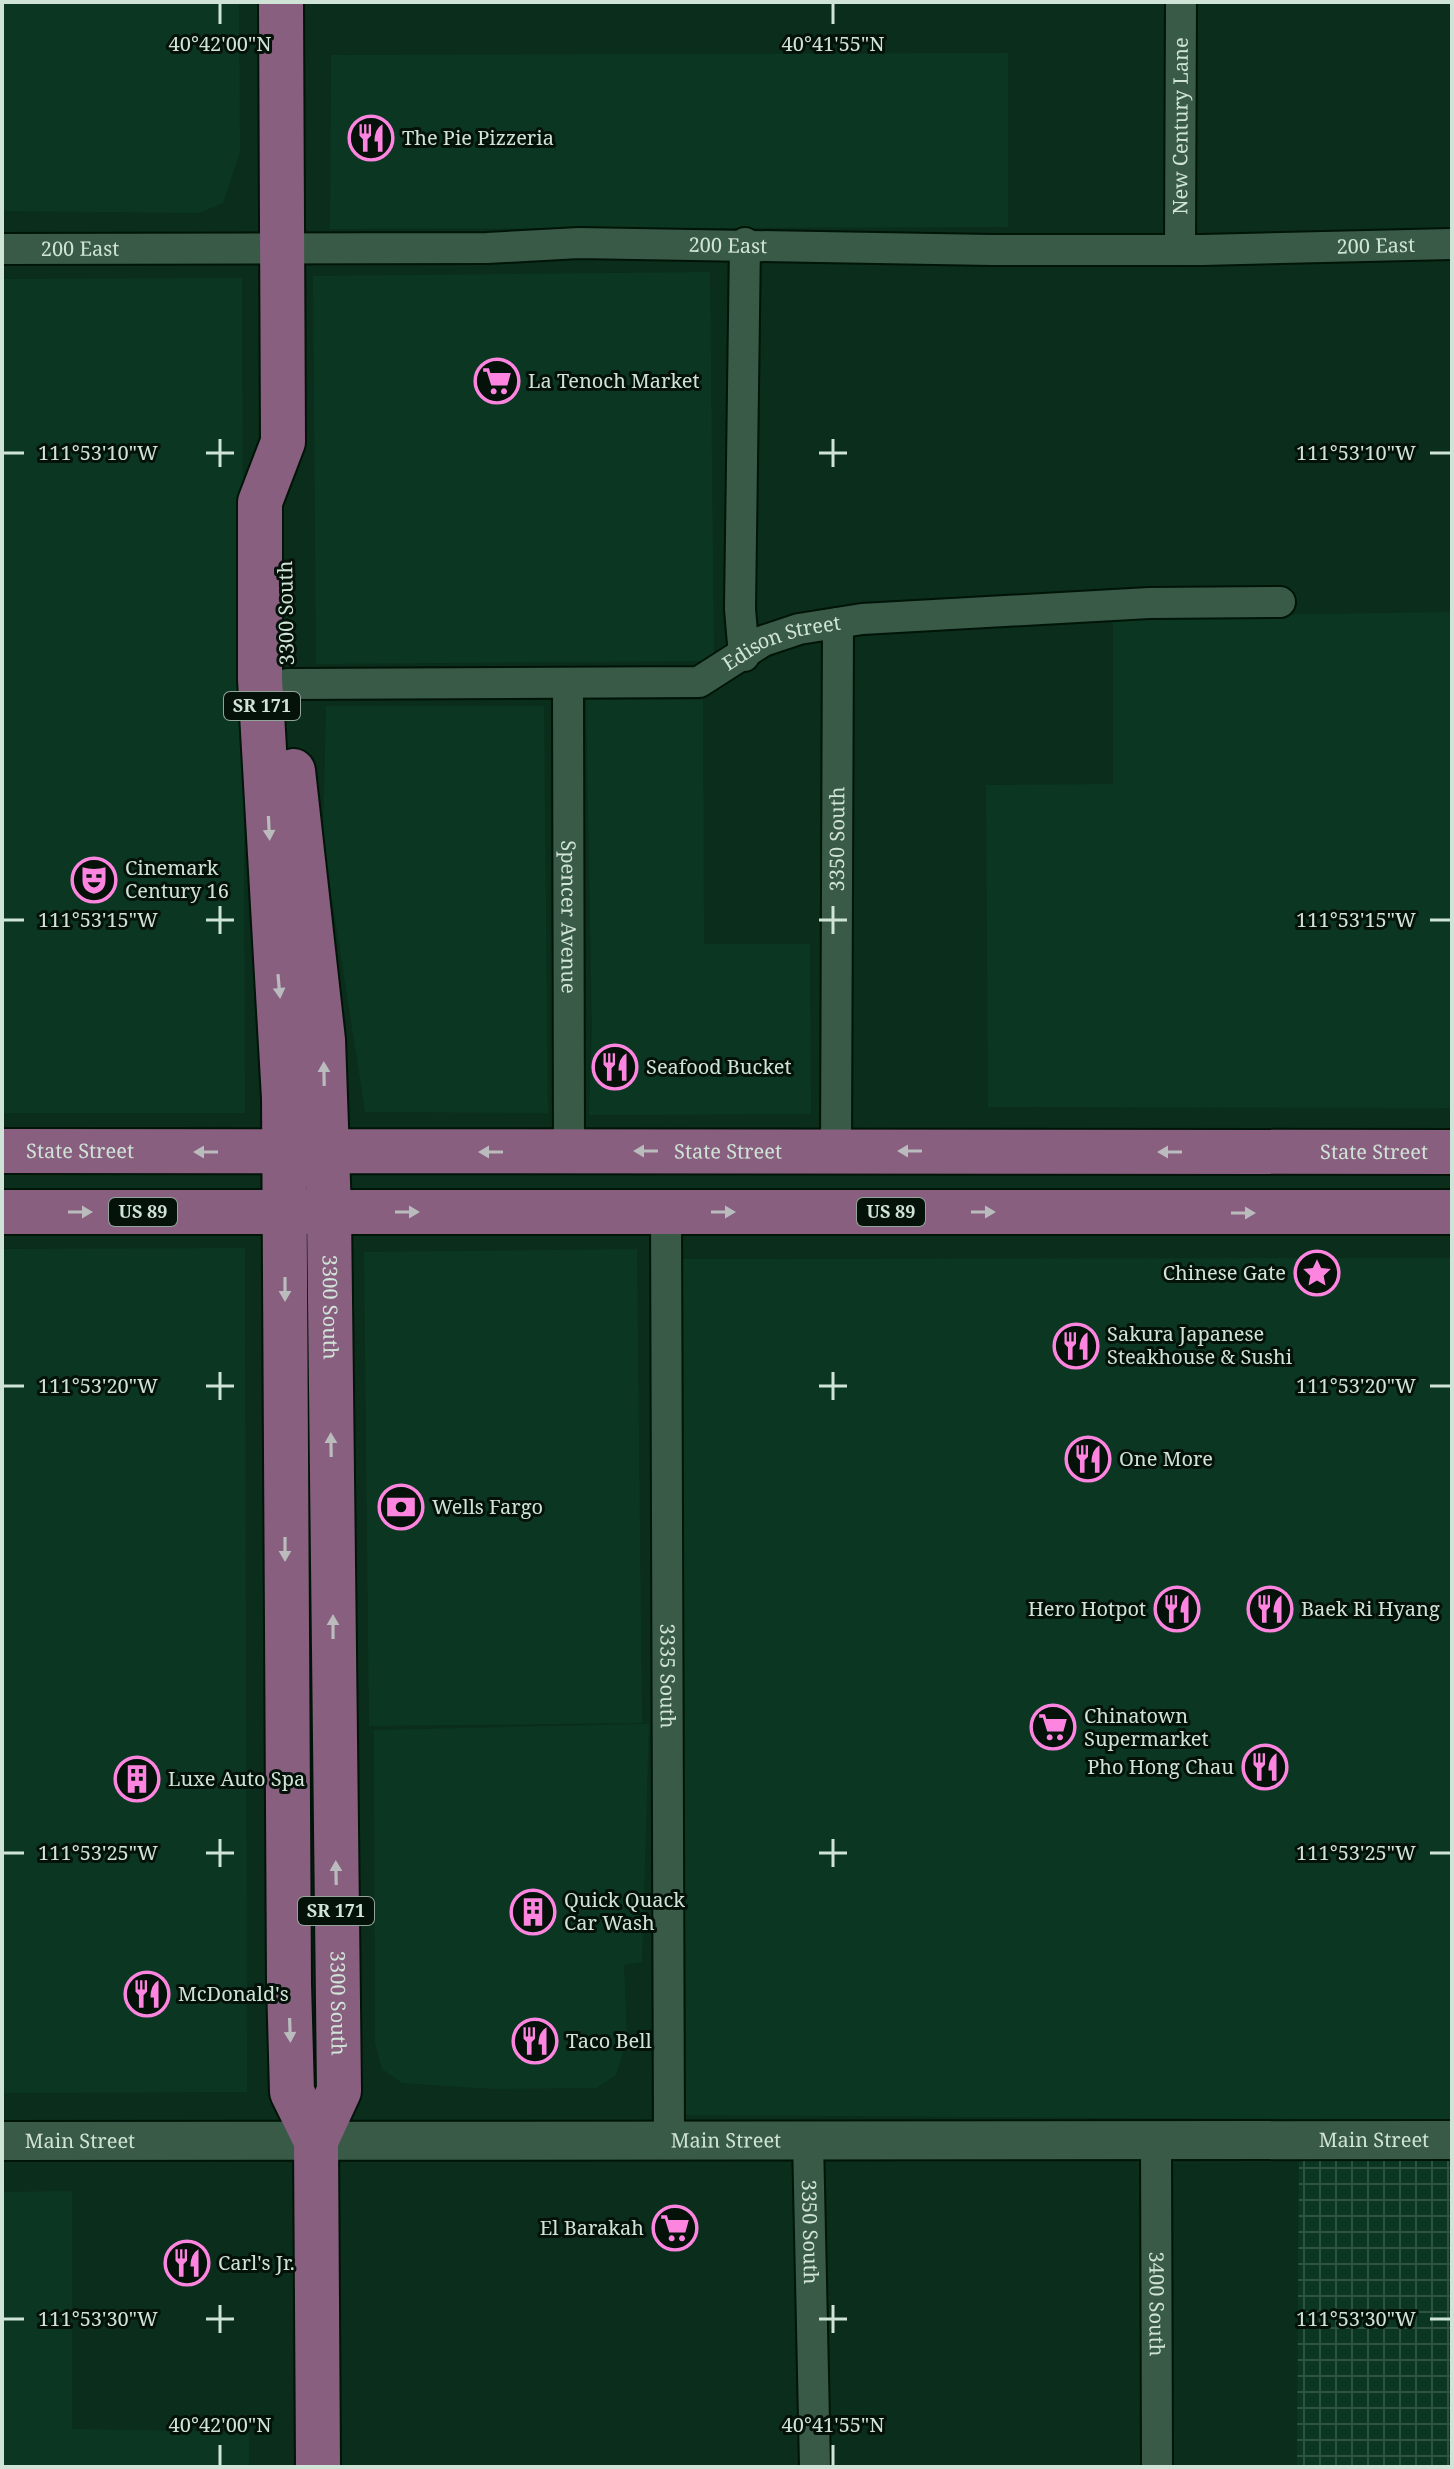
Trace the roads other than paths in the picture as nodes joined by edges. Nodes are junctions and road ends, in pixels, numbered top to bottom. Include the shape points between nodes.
1 (281, 2) edge
2 (1181, 2) edge
3 (745, 243) junction
4 (1452, 244) edge
5 (2, 249) edge
6 (282, 249) junction
7 (1180, 250) junction
8 (272, 472) junction
9 (1280, 602) dead end
10 (838, 623) junction
11 (744, 656) junction
12 (568, 683) junction
13 (288, 684) junction
14 (2, 1151) edge
15 (569, 1151) junction
16 (836, 1151) junction
17 (284, 1152) junction
18 (327, 1152) junction
19 (1452, 1152) edge
20 (285, 1211) junction
21 (329, 1211) junction
22 (2, 1212) edge
23 (666, 1212) junction
24 (1452, 1212) edge
25 (808, 2140) junction
26 (1156, 2140) junction
27 (1452, 2140) edge
28 (2, 2141) edge
29 (316, 2141) junction
30 (669, 2141) junction
31 (318, 2467) edge
32 (815, 2467) edge
33 (1157, 2467) edge

1 - 6 main road, 3300 South / SR 171
2 - 7 street, New Century Lane
3 - 6 street, 200 East
3 - 7 street, 200 East
3 - 11 street via 740,609
4 - 7 street, 200 East
5 - 6 street, 200 East
6 - 8 main road, 3300 South / SR 171 via 283,442
8 - 13 main road, 3300 South / SR 171 via 284,500
8 -> 17 main road, 3300 South / SR 171 via 260,502 260,679 283,1030
9 - 10 street, Edison Street via 1149,603
10 - 11 street, Edison Street via 763,641
10 - 16 street, 3350 South
11 - 12 street, Edison Street via 699,682
12 - 13 street, Edison Street
12 - 15 street, Spencer Avenue
18 -> 13 main road, 3300 South / SR 171 via 323,1040 291,761
17 -> 14 main road, State Street
16 -> 15 main road, State Street
15 -> 18 main road, State Street
19 -> 16 main road, State Street
17 - 18 main road, State Street
17 - 20 main road, 3300 South / SR 171
18 - 21 main road, 3300 South / SR 171
20 - 21 main road, US 89
22 -> 20 main road, US 89
20 -> 29 main road, 3300 South / SR 171 via 292,2092
21 -> 23 main road, US 89
29 -> 21 main road, 3300 South / SR 171 via 339,2091
23 -> 24 main road, US 89
23 - 30 street, 3335 South
25 - 26 street, Main Street
25 - 30 street, Main Street
25 - 32 street, 3350 South
26 - 27 street, Main Street
26 - 33 street, 3400 South
28 - 29 street, Main Street
29 - 30 street, Main Street
29 - 31 main road, 3300 South / SR 171

